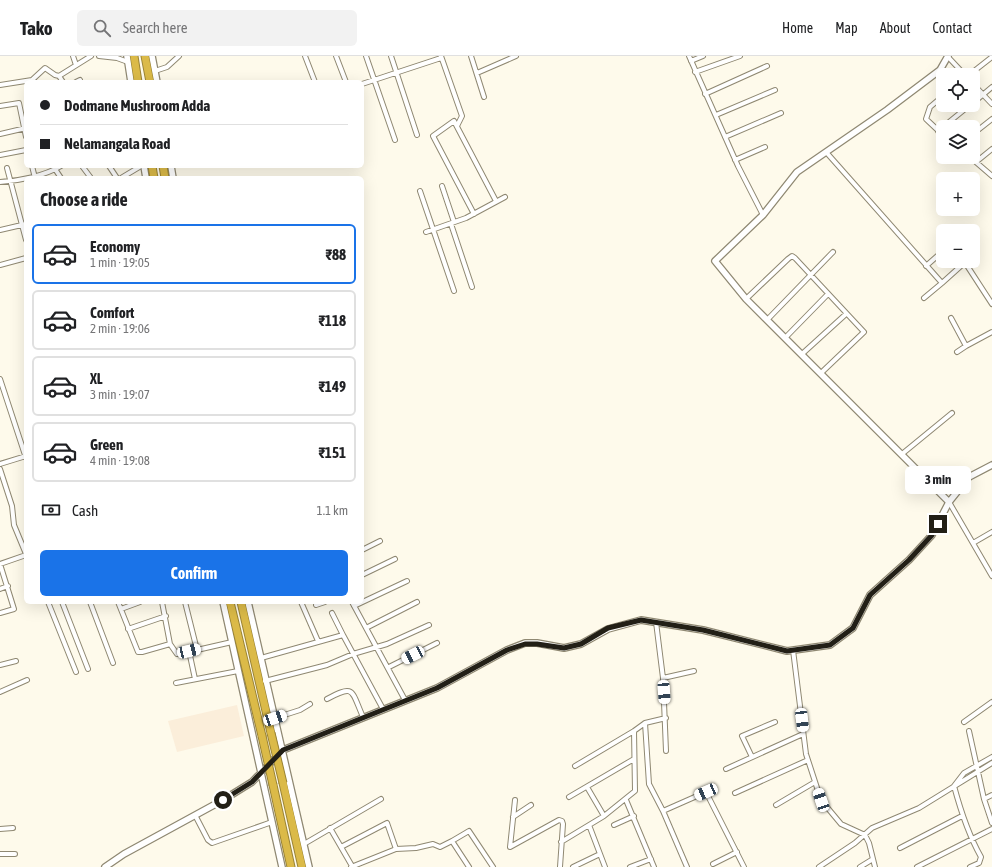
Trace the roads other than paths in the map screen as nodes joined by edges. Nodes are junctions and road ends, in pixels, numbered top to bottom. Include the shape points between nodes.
1 (74, 56) edge
2 (91, 56) edge
3 (99, 56) edge
4 (134, 56) edge
5 (145, 56) edge
6 (152, 56) edge
7 (179, 56) edge
8 (305, 56) edge
9 (336, 56) edge
10 (366, 56) edge
11 (391, 56) edge
12 (471, 56) edge
13 (516, 56) edge
14 (689, 56) edge
15 (703, 56) edge
16 (740, 56) edge
17 (948, 56) edge
18 (441, 57) edge
19 (992, 57) edge
20 (127, 59) edge
21 (691, 61) junction
22 (76, 65) junction
23 (767, 66) dead end
24 (959, 68) edge
25 (979, 68) edge
26 (155, 71) junction
27 (396, 72) junction
28 (695, 72) junction
29 (477, 73) junction
30 (59, 76) junction
31 (34, 80) edge
32 (62, 80) edge
33 (131, 80) edge
34 (138, 80) edge
35 (150, 80) edge
36 (157, 80) edge
37 (314, 80) edge
38 (345, 80) edge
39 (374, 80) junction
40 (24, 82) edge
41 (364, 83) edge
42 (0, 84) edge
43 (992, 87) edge
44 (775, 90) dead end
45 (980, 91) edge
46 (705, 94) junction
47 (983, 94) junction
48 (980, 96) edge
49 (484, 97) dead end
50 (936, 102) edge
51 (992, 104) edge
52 (0, 106) edge
53 (961, 112) edge
54 (782, 113) dead end
55 (716, 115) junction
56 (992, 119) edge
57 (952, 120) edge
58 (24, 124) edge
59 (457, 126) junction
60 (24, 128) edge
61 (980, 128) edge
62 (936, 129) edge
63 (0, 134) edge
64 (417, 135) dead end
65 (724, 137) junction
66 (395, 140) dead end
67 (765, 147) dead end
68 (992, 149) edge
69 (24, 150) edge
70 (826, 152) junction
71 (0, 155) edge
72 (980, 159) edge
73 (735, 160) junction
74 (978, 164) edge
75 (7, 168) dead end
76 (138, 168) edge
77 (55, 169) joint
78 (37, 176) edge
79 (60, 176) edge
80 (124, 176) edge
81 (992, 176) edge
82 (24, 179) edge
83 (11, 181) junction
84 (0, 182) edge
85 (442, 186) dead end
86 (420, 191) dead end
87 (505, 197) dead end
88 (496, 202) junction
89 (474, 214) junction
90 (763, 215) junction
91 (453, 223) junction
92 (24, 224) edge
93 (0, 230) edge
94 (434, 230) junction
95 (426, 232) dead end
96 (833, 252) dead end
97 (936, 257) edge
98 (24, 258) edge
99 (0, 263) edge
100 (926, 266) junction
101 (811, 275) junction
102 (942, 282) junction
103 (472, 287) dead end
104 (454, 291) dead end
105 (828, 294) junction
106 (746, 298) junction
107 (924, 298) dead end
108 (992, 304) edge
109 (846, 314) junction
110 (951, 318) dead end
111 (768, 320) junction
112 (992, 332) edge
113 (786, 338) junction
114 (966, 346) junction
115 (957, 352) dead end
116 (802, 354) junction
117 (821, 373) junction
118 (0, 379) edge
119 (952, 413) dead end
120 (24, 451) edge
121 (902, 454) junction
122 (24, 458) edge
123 (0, 464) edge
124 (992, 465) edge
125 (0, 469) edge
126 (949, 502) junction
127 (992, 532) edge
128 (380, 540) dead end
129 (973, 543) junction
130 (24, 549) edge
131 (364, 549) edge
132 (24, 555) edge
133 (395, 559) dead end
134 (0, 564) edge
135 (364, 574) edge
136 (992, 576) edge
137 (407, 581) dead end
138 (8, 586) junction
139 (0, 589) edge
140 (364, 599) edge
141 (417, 602) dead end
142 (49, 604) edge
143 (63, 604) edge
144 (91, 604) edge
145 (119, 604) edge
146 (135, 604) edge
147 (163, 604) edge
148 (186, 604) edge
149 (223, 604) edge
150 (230, 604) edge
151 (241, 604) edge
152 (248, 604) edge
153 (302, 604) edge
154 (319, 604) edge
155 (353, 604) edge
156 (316, 605) dead end
157 (121, 609) junction
158 (0, 613) edge
159 (332, 613) dead end
160 (166, 616) junction
161 (656, 622) junction
162 (429, 625) dead end
163 (366, 628) junction
164 (128, 629) junction
165 (343, 635) junction
166 (318, 641) junction
167 (232, 642) junction
168 (437, 643) dead end
169 (170, 644) junction
170 (376, 646) junction
171 (197, 650) junction
172 (793, 650) junction
173 (189, 651) junction
174 (353, 654) junction
175 (261, 658) junction
176 (16, 661) dead end
177 (113, 663) dead end
178 (0, 665) edge
179 (388, 668) junction
180 (88, 670) dead end
181 (238, 671) junction
182 (694, 671) dead end
183 (76, 672) dead end
184 (663, 678) junction
185 (195, 679) junction
186 (27, 680) dead end
187 (265, 681) junction
188 (176, 684) dead end
189 (0, 692) edge
190 (327, 699) dead end
191 (405, 700) junction
192 (992, 702) edge
193 (310, 704) dead end
194 (383, 709) junction
195 (363, 717) junction
196 (275, 718) junction
197 (666, 718) junction
198 (775, 722) dead end
199 (964, 722) dead end
200 (645, 723) junction
201 (634, 731) junction
202 (969, 731) dead end
203 (803, 734) junction
204 (283, 750) junction
205 (666, 751) dead end
206 (752, 757) junction
207 (992, 757) edge
208 (634, 759) junction
209 (808, 760) junction
210 (992, 763) edge
211 (575, 766) dead end
212 (977, 766) junction
213 (726, 769) dead end
214 (978, 771) junction
215 (260, 774) junction
216 (815, 782) junction
217 (954, 786) junction
218 (587, 787) junction
219 (734, 793) dead end
220 (992, 795) edge
221 (569, 797) dead end
222 (381, 799) dead end
223 (984, 799) junction
224 (515, 800) dead end
225 (626, 800) junction
226 (531, 805) dead end
227 (776, 805) dead end
228 (663, 811) junction
229 (195, 815) junction
230 (604, 816) junction
231 (634, 816) junction
232 (962, 816) junction
233 (513, 817) junction
234 (272, 822) junction
235 (992, 823) edge
236 (589, 825) junction
237 (614, 825) dead end
238 (13, 828) dead end
239 (330, 828) junction
240 (0, 829) edge
241 (992, 829) edge
242 (865, 835) junction
243 (971, 840) junction
244 (452, 841) junction
245 (561, 842) junction
246 (304, 844) junction
247 (341, 847) junction
248 (900, 848) dead end
249 (396, 849) junction
250 (737, 852) junction
251 (0, 854) edge
252 (15, 854) dead end
253 (600, 854) junction
254 (651, 859) junction
255 (873, 859) junction
256 (713, 864) dead end
257 (105, 867) edge
258 (282, 867) edge
259 (291, 867) edge
260 (302, 867) edge
261 (309, 867) edge
262 (351, 867) edge
263 (469, 867) edge
264 (493, 867) edge
265 (560, 867) edge
266 (574, 867) edge
267 (605, 867) edge
268 (630, 867) edge
269 (654, 867) edge
270 (687, 867) edge
271 (744, 867) edge
272 (819, 867) edge
273 (860, 867) edge
274 (875, 867) edge
275 (916, 867) edge
276 (970, 867) edge

1 - 22 street
2 - 22 street
3 - 20 street
4 - 34 highway
5 - 35 highway
6 - 26 street
7 - 26 street via 168,67
8 - 37 street
9 - 38 street
10 - 39 street
11 - 27 street
12 - 29 street
13 - 29 street
14 - 21 street
15 - 21 street
16 - 28 street
17 - 24 street
17 - 70 street via 940,70
18 - 27 street
18 - 59 street via 462,116
19 - 25 street
20 - 33 street
21 - 28 street
22 - 30 street
23 - 46 street
26 - 36 street
27 - 39 street
27 - 64 street
28 - 46 street
29 - 49 street
30 - 31 street via 45,68
30 - 32 street
39 - 41 street
39 - 66 street
40 - 42 street
43 - 47 street
44 - 55 street
45 - 47 street
46 - 55 street
47 - 48 street
47 - 51 street
50 - 62 street via 927,114 928,123
52 - 58 street via 19,103
53 - 57 street
54 - 65 street
55 - 65 street
56 - 61 street
59 - 88 street
59 - 89 street via 454,121 433,136
60 - 63 street
65 - 73 street
67 - 73 street
68 - 72 street
69 - 71 street
70 - 90 street via 797,172
70 - 100 street
73 - 90 street
74 - 81 street
75 - 83 street
76 - 80 street
77 - 78 street
77 - 79 street
82 - 83 street
83 - 84 street
83 - 92 street
85 - 91 street
86 - 94 street
87 - 88 street
88 - 89 street
89 - 91 street
90 - 106 street via 715,261
91 - 94 street
91 - 103 street
92 - 93 street
94 - 95 street
94 - 104 street
96 - 101 street
97 - 100 street
98 - 99 street
100 - 102 street
101 - 105 street
101 - 106 street via 792,256
101 - 111 street
102 - 107 street
102 - 108 street via 966,264
105 - 109 street
105 - 113 street
106 - 111 street
109 - 116 street
109 - 117 street via 864,332
110 - 114 street
111 - 113 street
112 - 114 street
113 - 116 street
114 - 115 street
116 - 117 street
117 - 121 street
118 - 120 street
119 - 121 street
121 - 126 street
122 - 123 street
124 - 126 street via 969,477
125 - 130 street via 12,506 14,525
126 - 129 street
126 - 172 street via 932,535 870,595 853,628 830,645
127 - 129 street
128 - 131 street
129 - 136 street
132 - 134 street
133 - 135 street
134 - 138 street
137 - 140 street
138 - 139 street
138 - 158 street via 14,609
141 - 163 street
142 - 183 street
143 - 180 street
144 - 177 street
145 - 157 street
146 - 157 street
147 - 160 street
148 - 171 street
149 - 167 street
150 - 259 highway, bridge
151 - 260 highway, bridge
152 - 175 street
153 - 166 street
154 - 156 street
155 - 163 street
157 - 164 street
159 - 165 street
160 - 164 street
160 - 169 street
161 - 172 street via 703,630 787,651
161 - 184 street
161 - 191 street via 641,620 608,628 581,644 564,648 525,644 507,650 437,688
162 - 170 street via 387,644
163 - 170 street
164 - 169 street via 138,652
165 - 166 street
165 - 174 street
166 - 175 street
167 - 171 street
167 - 181 street
168 - 179 street
169 - 173 street via 177,654
170 - 174 street
170 - 179 street
171 - 173 street
172 - 203 street
173 - 185 street
174 - 187 street via 327,665
174 - 194 street
175 - 187 street
176 - 178 street
179 - 191 street
181 - 185 street
181 - 215 street
182 - 184 street
184 - 197 street
185 - 188 street
186 - 189 street
187 - 196 street
190 - 195 street via 349,690 353,693
191 - 194 street
192 - 199 street
193 - 196 street
194 - 195 street
195 - 204 street
196 - 204 street
197 - 200 street
197 - 205 street
198 - 206 street via 742,736
200 - 201 street
200 - 228 street via 649,784
201 - 208 street
201 - 211 street
202 - 212 street
203 - 206 street
203 - 209 street
204 - 215 street
204 - 246 street
206 - 213 street
207 - 212 street
208 - 218 street
208 - 225 street via 635,791
209 - 216 street
209 - 219 street
210 - 214 street
212 - 214 street
212 - 217 street via 964,773
214 - 217 street
214 - 223 street
215 - 229 street via 229,797
215 - 234 street
216 - 227 street
216 - 242 street via 821,800 840,824
217 - 232 street
217 - 242 street via 919,808 872,828
218 - 221 street
218 - 230 street
220 - 223 street
222 - 239 street
223 - 235 street
224 - 233 street
225 - 230 street
225 - 231 street
226 - 233 street
228 - 250 street via 706,792
228 - 270 street
229 - 234 street via 212,844
229 - 257 street
230 - 236 street
231 - 237 street
231 - 254 street
232 - 243 street
232 - 248 street
233 - 245 street via 510,847 559,820 563,824
234 - 258 street
236 - 245 street
236 - 253 street
238 - 240 street
239 - 246 street
239 - 247 street
241 - 243 street
242 - 255 street
242 - 272 street
243 - 275 street
243 - 276 street via 981,857 979,863
244 - 249 street via 440,847 433,844
244 - 263 street
244 - 264 street via 469,831
245 - 265 street
246 - 261 street
247 - 249 street via 387,823
247 - 262 street
249 - 262 street
250 - 256 street
250 - 271 street
251 - 252 street
253 - 266 street
253 - 267 street
254 - 268 street
254 - 269 street
255 - 273 street
255 - 274 street

